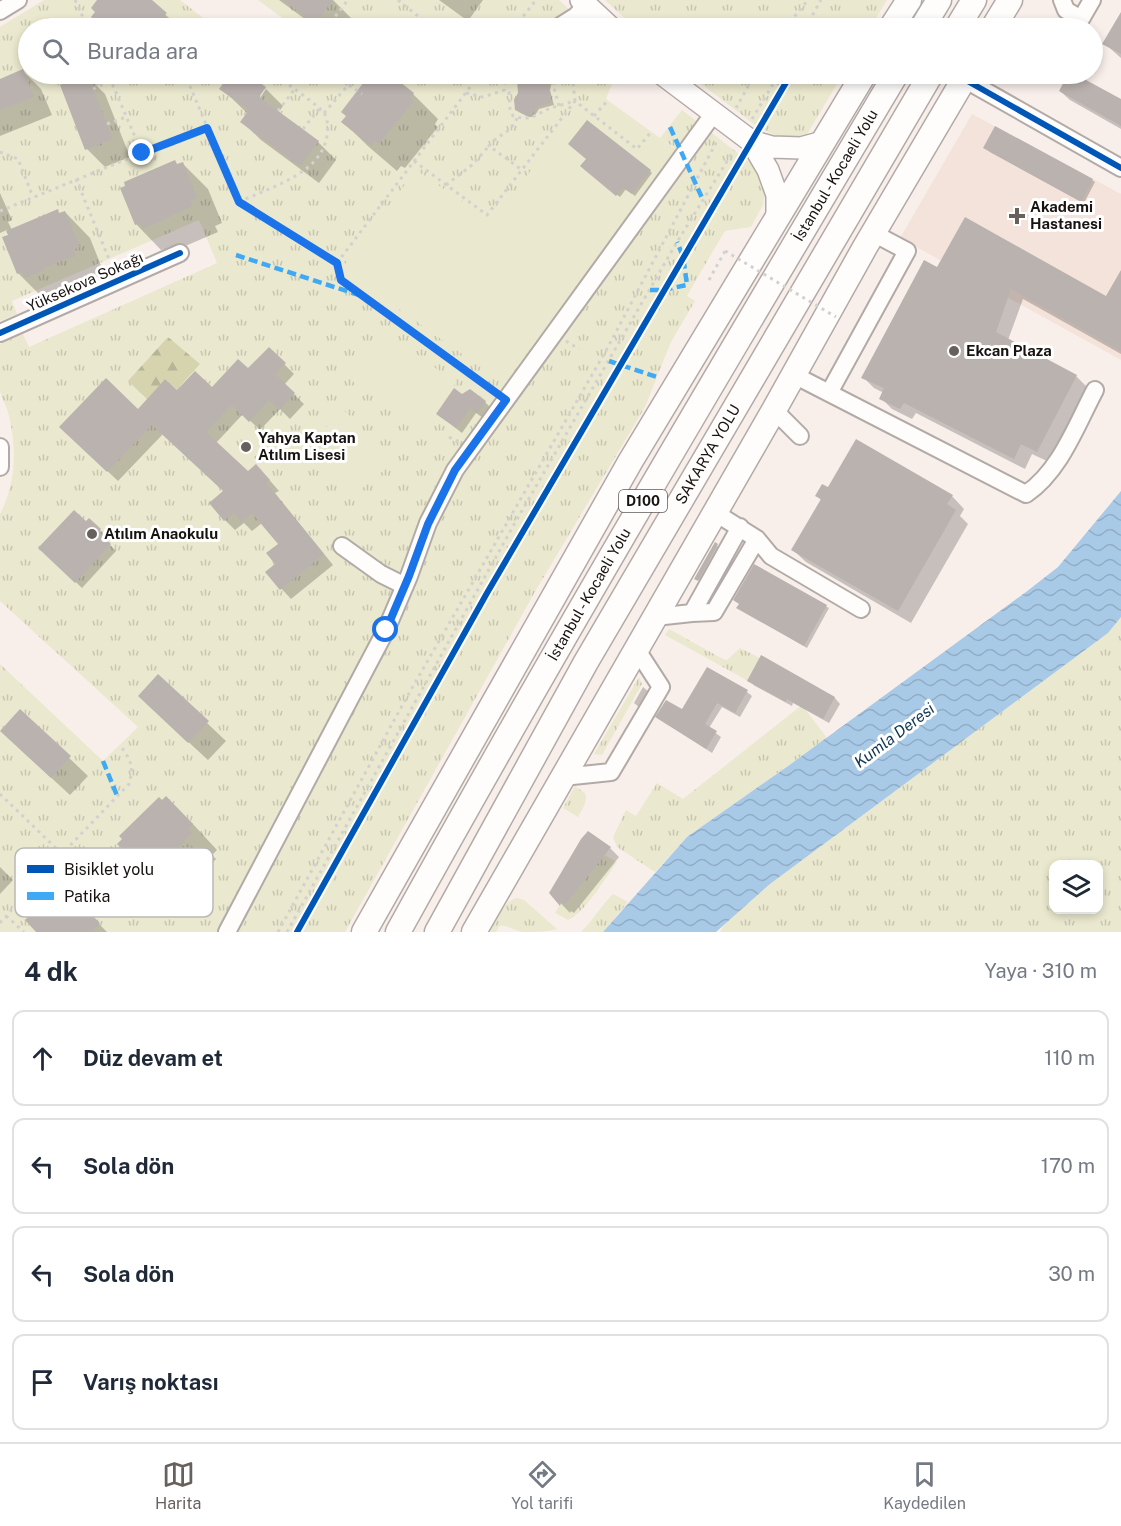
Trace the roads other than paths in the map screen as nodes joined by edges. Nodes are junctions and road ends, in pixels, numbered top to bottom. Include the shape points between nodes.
1 (18, 0) edge
2 (909, 0) edge
3 (939, 0) edge
4 (974, 0) edge
5 (1010, 0) edge
6 (1062, 0) edge
7 (1092, 0) edge
8 (583, 2) edge
9 (0, 11) edge
10 (573, 18) edge
11 (600, 18) edge
12 (897, 18) edge
13 (928, 18) edge
14 (963, 18) edge
15 (999, 18) edge
16 (1079, 18) edge
17 (1082, 18) edge
18 (678, 84) edge
19 (858, 84) edge
20 (890, 84) edge
21 (925, 84) edge
22 (960, 84) edge
23 (979, 84) edge
24 (724, 112) junction
25 (745, 138) junction
26 (823, 142) junction
27 (1121, 168) edge
28 (777, 219) junction
29 (873, 233) junction
30 (180, 253) dead end
31 (0, 333) edge
32 (727, 356) junction
33 (794, 375) junction
34 (1095, 390) dead end
35 (829, 393) junction
36 (774, 410) junction
37 (800, 436) dead end
38 (0, 447) edge
39 (0, 467) edge
40 (714, 512) junction
41 (740, 527) junction
42 (757, 539) junction
43 (342, 546) dead end
44 (405, 586) junction
45 (861, 609) dead end
46 (692, 613) junction
47 (655, 617) junction
48 (528, 640) junction
49 (637, 650) junction
50 (563, 777) junction
51 (511, 797) junction
52 (227, 932) edge
53 (364, 932) edge
54 (398, 932) edge
55 (436, 932) edge
56 (455, 932) edge
57 (474, 932) edge

1 - 9 street
2 - 12 highway
3 - 13 highway
4 - 14 highway
5 - 15 highway
6 - 16 street via 1066,10
7 - 17 street
8 - 10 street
8 - 11 main road
18 - 24 main road
19 - 26 highway
20 - 32 highway, İstanbul - Kocaeli Yolu / D100
21 - 51 highway, SAKARYA YOLU / D100
22 - 29 highway
23 - 27 street
24 - 25 main road
24 - 44 street via 455,470 428,524
25 - 26 main road via 772,147 801,148
25 - 28 main road via 768,170 777,195
26 - 28 highway
28 - 48 highway
29 - 33 highway
29 - 35 street via 906,251
30 - 31 street, Yüksekova Sokağı
32 - 48 highway
32 - 54 highway, İstanbul - Kocaeli Yolu / D100
33 - 35 street
33 - 36 highway
34 - 35 street via 1054,465 1039,485 1026,494
36 - 37 street
36 - 40 highway
38 - 39 street
40 - 41 street
40 - 47 highway
41 - 42 street
41 - 46 street
42 - 45 street via 771,556
42 - 46 street via 714,612
43 - 44 street
44 - 52 street via 386,630
46 - 47 street
47 - 49 highway
48 - 53 highway
49 - 50 highway
49 - 50 street via 661,687 617,763 611,772
50 - 57 highway
51 - 55 highway, SAKARYA YOLU / D100
51 - 56 highway

